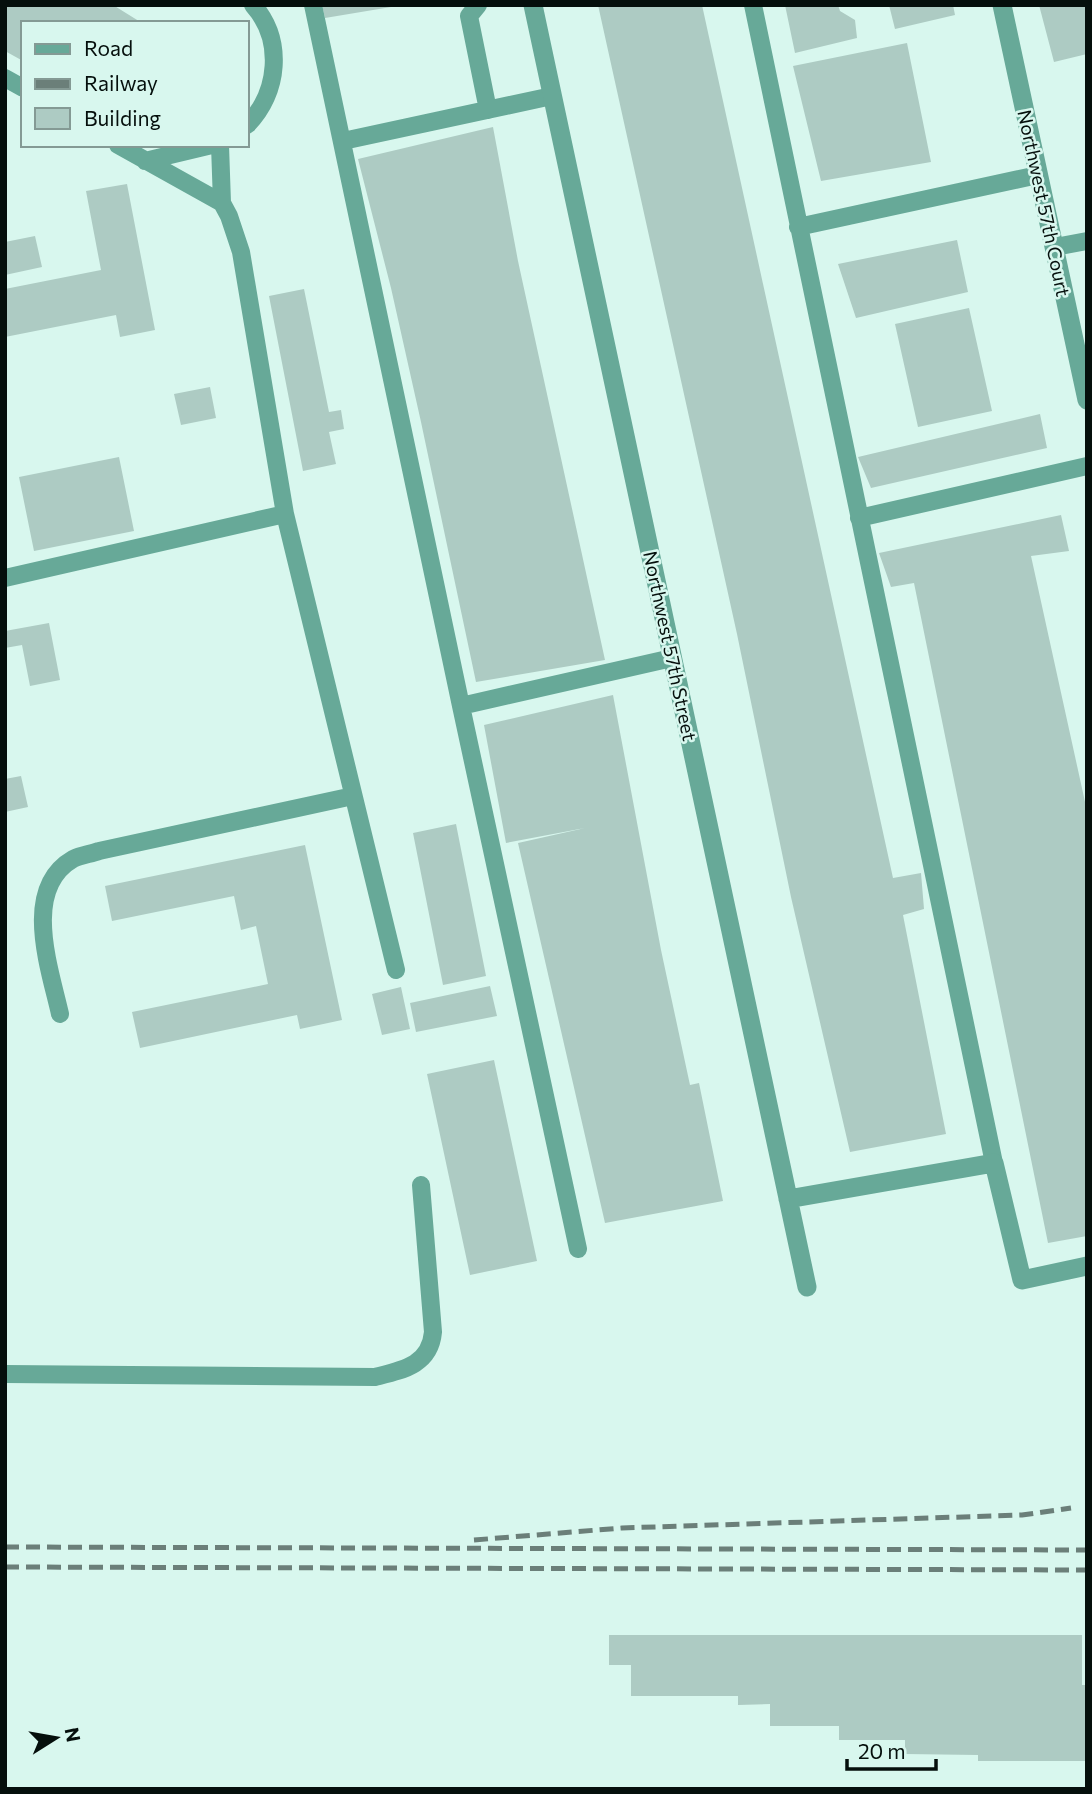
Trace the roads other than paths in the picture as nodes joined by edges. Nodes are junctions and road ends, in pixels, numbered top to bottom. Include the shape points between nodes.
1 (253, 5) edge
2 (313, 5) edge
3 (478, 5) edge
4 (533, 5) edge
5 (752, 5) edge
6 (1002, 5) edge
7 (5, 78) edge
8 (21, 87) edge
9 (552, 96) junction
10 (488, 110) junction
11 (248, 124) edge
12 (343, 141) junction
13 (121, 147) edge
14 (204, 147) edge
15 (220, 147) edge
16 (145, 161) junction
17 (1038, 175) junction
18 (222, 203) junction
19 (798, 227) junction
20 (1087, 241) edge
21 (1055, 247) junction
22 (1087, 400) edge
23 (1087, 466) edge
24 (285, 514) junction
25 (859, 518) junction
26 (5, 578) edge
27 (672, 658) junction
28 (461, 706) junction
29 (353, 796) junction
30 (396, 970) dead end
31 (60, 1014) dead end
32 (994, 1163) junction
33 (421, 1185) dead end
34 (788, 1199) junction
35 (578, 1249) dead end
36 (1087, 1266) edge
37 (807, 1287) dead end
38 (5, 1374) edge

1 - 11 lane via 264,18 274,57 267,99
2 - 12 lane
3 - 10 lane via 469,16
4 - 9 street, Northwest 57th Street
5 - 19 lane
6 - 17 street, Northwest 57th Court
7 - 8 lane
9 - 10 lane
9 - 27 street, Northwest 57th Street
10 - 12 lane
12 - 28 lane
13 - 16 lane
14 - 16 lane
15 - 18 lane
16 - 18 lane
17 - 19 lane
17 - 21 street, Northwest 57th Court
18 - 24 lane via 241,252
19 - 25 lane
20 - 21 lane
21 - 22 street, Northwest 57th Court
23 - 25 lane
24 - 26 lane
24 - 29 lane
25 - 32 lane
27 - 28 lane
27 - 34 street, Northwest 57th Street
28 - 35 lane
29 - 30 lane
29 - 31 lane via 99,851 74,859 59,870 47,889 42,930
32 - 34 street
32 - 36 street via 1021,1280
33 - 38 lane via 433,1339 421,1360 404,1370 375,1377
34 - 37 street, Northwest 57th Street

